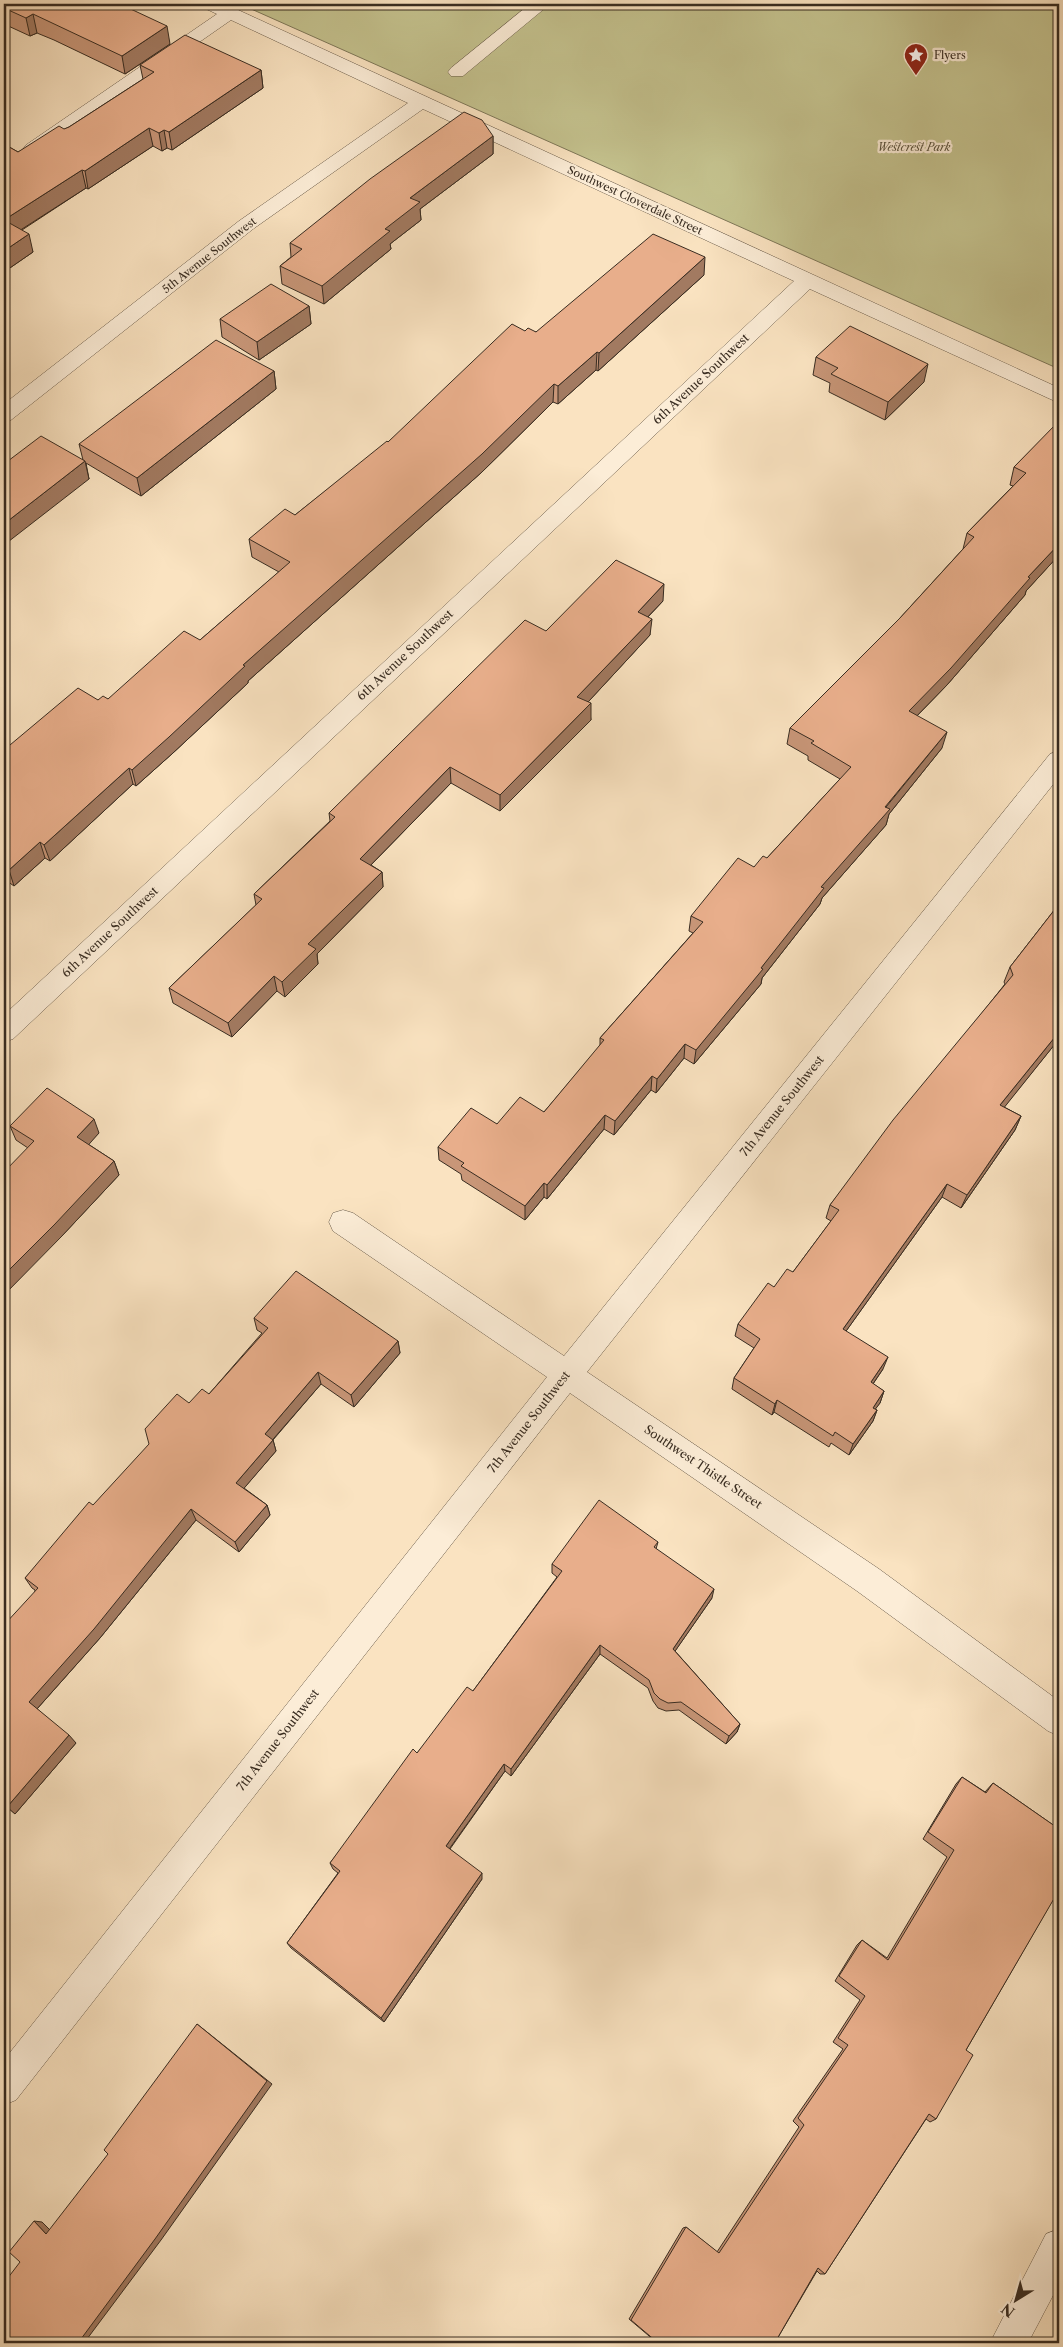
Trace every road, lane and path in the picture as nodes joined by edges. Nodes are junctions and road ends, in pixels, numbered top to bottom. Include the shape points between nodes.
1 (210, 4) edge
2 (541, 4) edge
3 (230, 13) junction
4 (457, 72) dead end
5 (421, 102) junction
6 (30, 151) edge
7 (807, 280) junction
8 (1059, 396) edge
9 (4, 415) edge
10 (1059, 760) edge
11 (4, 1031) edge
12 (342, 1222) dead end
13 (567, 1374) junction
14 (1059, 1720) edge
15 (4, 2088) edge
16 (1059, 2247) edge
17 (1008, 2343) edge

1 - 3 street, Southwest Cloverdale Street
2 - 4 street
3 - 5 street, Southwest Cloverdale Street
3 - 6 street
5 - 7 street, Southwest Cloverdale Street
5 - 9 street, 5th Avenue Southwest via 246,225
7 - 8 street, Southwest Cloverdale Street
7 - 11 street, 6th Avenue Southwest
10 - 13 street, 7th Avenue Southwest
12 - 13 street, Southwest Thistle Street
13 - 14 street, Southwest Thistle Street via 868,1580
13 - 15 street, 7th Avenue Southwest
16 - 17 street

